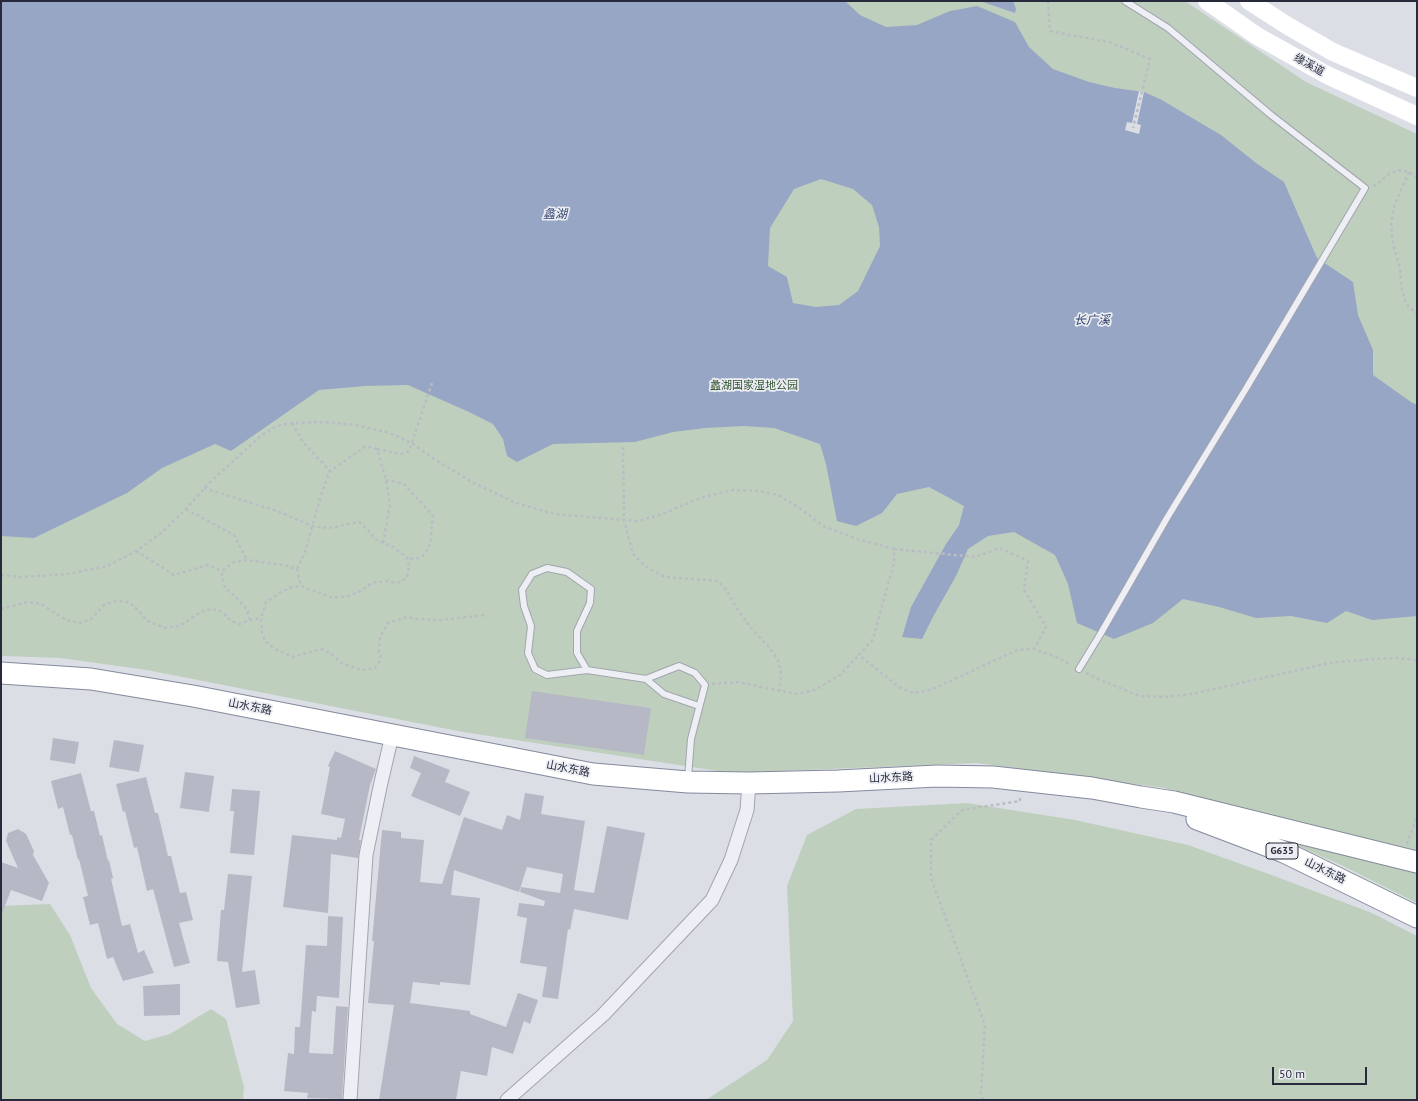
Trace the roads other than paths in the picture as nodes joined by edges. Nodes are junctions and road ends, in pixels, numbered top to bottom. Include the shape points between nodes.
1 (1125, 1) edge
2 (1207, 1) edge
3 (1249, 1) edge
4 (1417, 88) edge
5 (1417, 116) edge
6 (1079, 669) road end
7 (587, 670) junction
8 (1, 673) edge
9 (646, 679) junction
10 (699, 706) junction
11 (392, 735) junction
12 (688, 782) junction
13 (749, 783) junction
14 (1141, 797) junction
15 (1410, 860) edge
16 (1417, 917) edge
17 (350, 1100) edge
18 (507, 1100) edge

1 - 6 lane via 1168,28 1365,188
2 - 5 main road, 缘溪道 via 1257,36 1327,75
3 - 4 main road via 1333,52
7 - 7 lane via 577,653 577,631 590,603 591,589 567,572 547,568 532,574 522,590 531,626 528,653 535,668 547,675
7 - 9 lane
8 - 11 highway, 山水东路 via 91,679
9 - 10 lane via 664,694
9 - 10 lane via 679,666 696,673 705,685
10 - 12 lane via 691,739
11 - 12 highway, 山水东路 via 593,774
11 - 17 street via 366,855
12 - 13 highway, 山水东路
13 - 14 highway, 山水东路 via 937,776 993,777 1092,788
13 - 18 street via 747,810 731,860 712,900 603,1015
14 - 15 highway, 山水东路 / G635 via 1174,802
14 - 16 highway, 山水东路 / G635 via 1284,852

